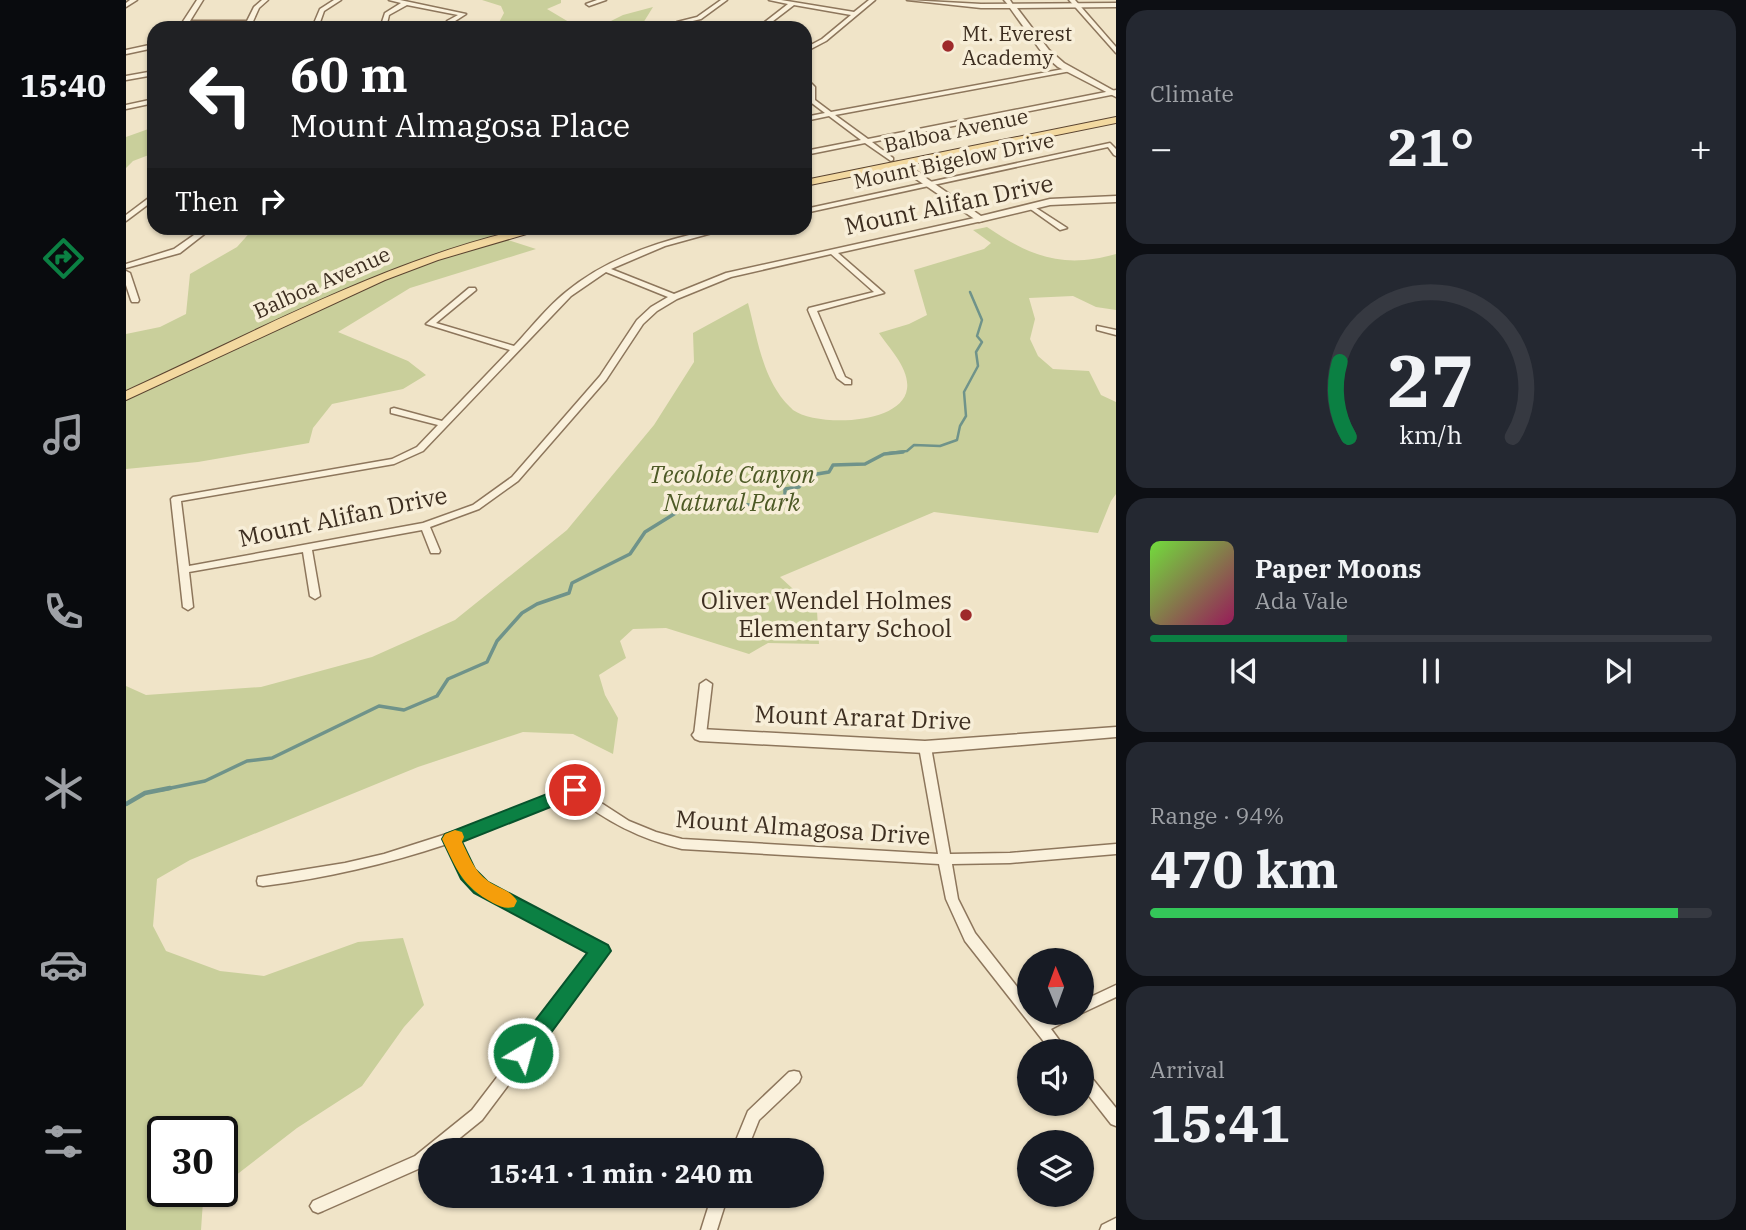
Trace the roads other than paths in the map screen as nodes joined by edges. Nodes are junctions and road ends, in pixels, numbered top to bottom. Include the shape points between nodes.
1 (134, 0) edge
2 (200, 0) edge
3 (265, 0) edge
4 (338, 0) edge
5 (391, 0) edge
6 (603, 0) edge
7 (724, 0) edge
8 (772, 0) edge
9 (872, 0) edge
10 (911, 0) edge
11 (406, 3) junction
12 (1010, 3) edge
13 (1074, 3) edge
14 (589, 4) dead end
15 (792, 4) junction
16 (126, 5) edge
17 (1116, 5) edge
18 (854, 14) junction
19 (187, 21) edge
20 (251, 21) edge
21 (318, 21) edge
22 (385, 21) edge
23 (451, 21) edge
24 (685, 21) edge
25 (769, 21) edge
26 (812, 46) edge
27 (147, 47) edge
28 (126, 51) edge
29 (1116, 51) edge
30 (1069, 70) junction
31 (147, 74) edge
32 (126, 78) edge
33 (1115, 93) edge
34 (812, 101) edge
35 (147, 102) edge
36 (126, 107) edge
37 (1116, 113) edge
38 (828, 115) junction
39 (812, 118) edge
40 (1116, 120) edge
41 (867, 141) junction
42 (812, 152) edge
43 (1116, 154) edge
44 (895, 162) junction
45 (812, 174) edge
46 (812, 182) edge
47 (929, 185) junction
48 (1116, 199) edge
49 (147, 202) edge
50 (1031, 207) junction
51 (812, 210) edge
52 (126, 219) edge
53 (979, 219) junction
54 (1063, 228) dead end
55 (199, 235) edge
56 (489, 235) edge
57 (513, 235) edge
58 (696, 235) edge
59 (833, 252) junction
60 (126, 265) edge
61 (604, 269) junction
62 (126, 273) edge
63 (472, 290) dead end
64 (674, 298) junction
65 (135, 300) dead end
66 (1100, 328) dead end
67 (1116, 333) edge
68 (515, 349) junction
69 (848, 382) dead end
70 (126, 388) edge
71 (126, 396) edge
72 (394, 411) dead end
73 (443, 424) junction
74 (425, 526) junction
75 (307, 548) junction
76 (435, 551) dead end
77 (185, 570) junction
78 (315, 596) dead end
79 (188, 607) dead end
80 (706, 684) dead end
81 (1116, 732) edge
82 (701, 735) joint
83 (925, 747) junction
84 (451, 839) junction
85 (1116, 849) edge
86 (943, 859) junction
87 (263, 881) dead end
88 (1116, 990) edge
89 (1017, 997) edge
90 (1094, 1001) edge
91 (1041, 1027) edge
92 (1051, 1039) edge
93 (794, 1077) dead end
94 (1094, 1092) edge
95 (1116, 1119) edge
96 (448, 1138) edge
97 (744, 1138) edge
98 (418, 1162) edge
99 (318, 1206) dead end
100 (716, 1208) edge
101 (1116, 1226) edge
102 (709, 1230) edge
103 (1108, 1230) edge

1 - 16 street
2 - 19 street
3 - 20 street
4 - 21 street via 323,10
5 - 11 street
6 - 14 street
7 - 24 street via 699,18
8 - 15 street
9 - 18 street
10 - 12 street
11 - 22 street via 387,14
11 - 23 street via 463,14
12 - 13 street
12 - 30 street via 1046,52
13 - 17 street
13 - 29 street
15 - 18 street
15 - 25 street
18 - 26 street
27 - 28 street
30 - 33 street
30 - 38 street
31 - 32 street
33 - 41 street
34 - 38 street
35 - 36 street
37 - 44 main road, Balboa Avenue
38 - 39 street
38 - 41 street
40 - 44 main road, Balboa Avenue
41 - 42 street
41 - 44 street
43 - 47 street, Mount Bigelow Drive via 1110,145
44 - 45 main road, Balboa Avenue
44 - 46 main road, Balboa Avenue
44 - 47 street
47 - 51 street, Mount Bigelow Drive
47 - 53 street
48 - 50 street, Mount Alifan Drive
49 - 52 street
50 - 53 street, Mount Alifan Drive
50 - 54 street
53 - 59 street, Mount Alifan Drive
55 - 60 street via 177,251
56 - 70 main road, Balboa Avenue via 387,268
57 - 71 main road, Balboa Avenue via 397,271
58 - 61 street via 667,242
59 - 64 street, Mount Alifan Drive via 729,275
59 - 69 street via 880,293 812,310 841,378
61 - 64 street
61 - 68 street via 568,294
62 - 65 street
63 - 68 street via 430,324
64 - 74 street, Mount Alifan Drive via 640,322 603,378 515,480 476,507
66 - 67 street
68 - 73 street
72 - 73 street
73 - 77 street via 420,449 394,461 176,499
74 - 75 street, Mount Alifan Drive
74 - 76 street
75 - 77 street, Mount Alifan Drive
75 - 78 street
77 - 79 street
80 - 82 street, Mount Ararat Drive
81 - 83 street, Mount Ararat Drive
82 - 83 street, Mount Ararat Drive
83 - 86 street
84 - 86 street, Mount Almagosa Drive via 575,790 603,813 663,840
84 - 87 street, Mount Almagosa Drive via 356,867
84 - 96 street via 468,874 481,887 601,951 477,1115
85 - 86 street, Mount Almagosa Drive
86 - 89 street via 952,899 970,937
88 - 90 street
91 - 92 street
93 - 97 street via 753,1116
94 - 95 street
98 - 99 street
100 - 102 street
101 - 103 street

